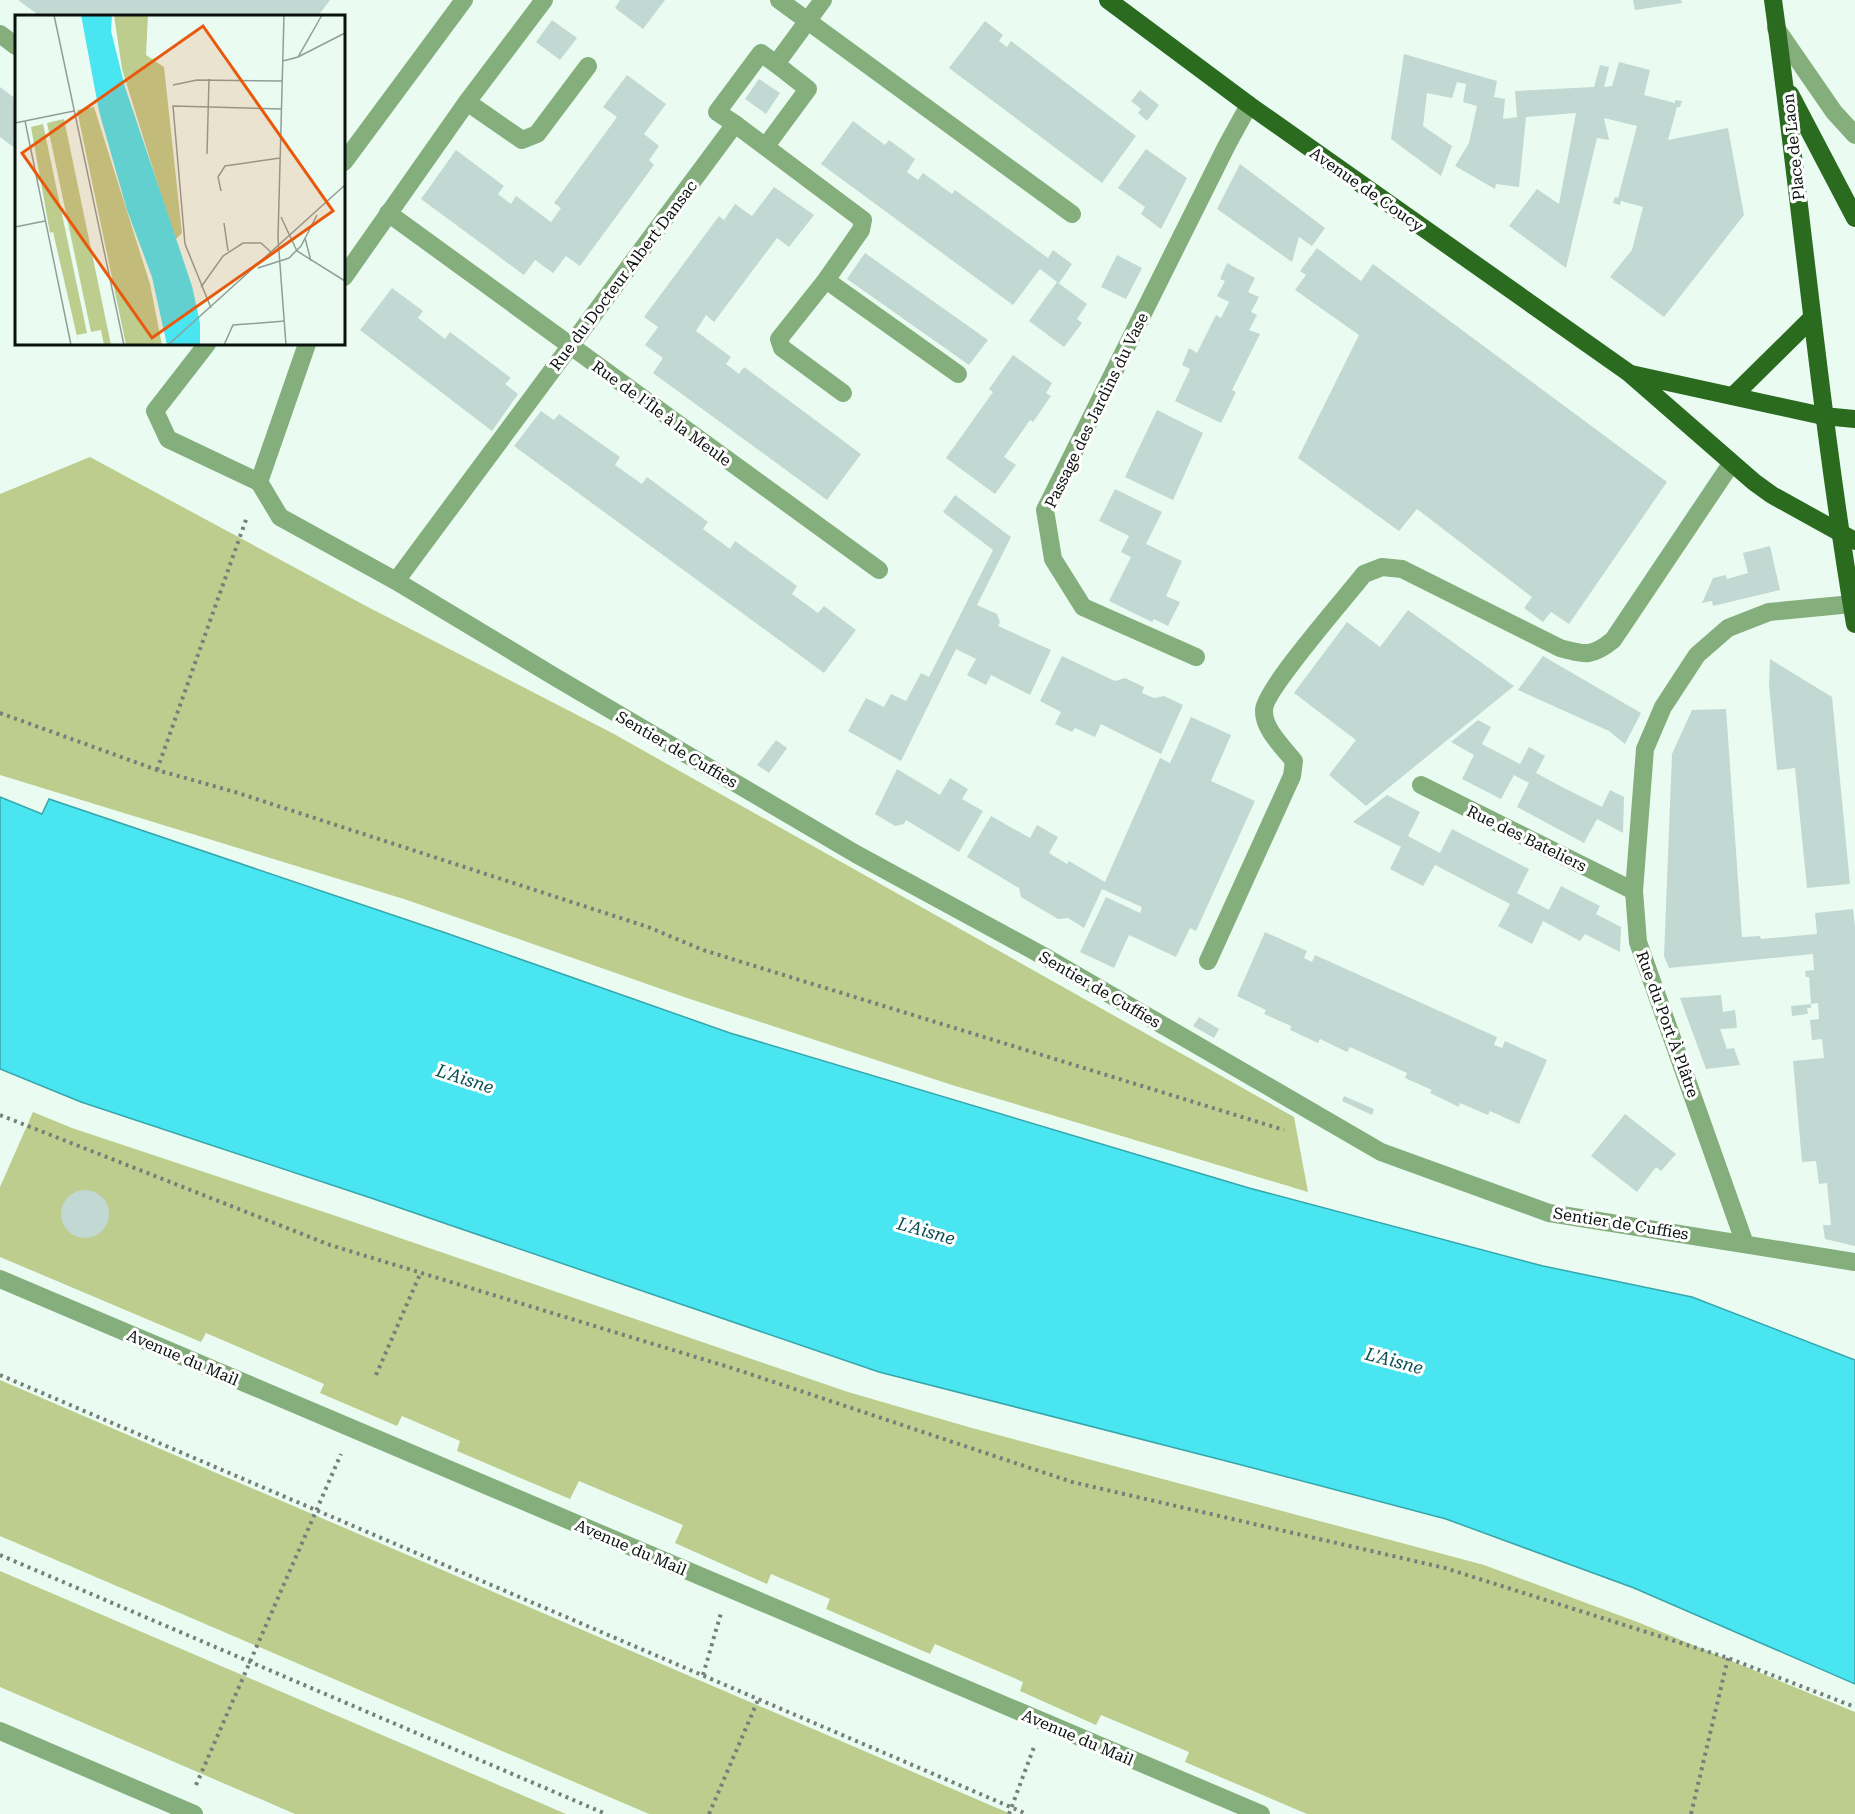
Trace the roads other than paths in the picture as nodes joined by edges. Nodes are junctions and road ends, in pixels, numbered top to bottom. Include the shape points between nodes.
1 (464, 0) edge
2 (544, 0) edge
3 (779, 0) edge
4 (823, 0) edge
5 (1108, 0) edge
6 (1773, 0) edge
7 (807, 21) junction
8 (1776, 28) junction
9 (0, 34) edge
10 (15, 45) edge
11 (776, 64) junction
12 (588, 66) dead end
13 (1786, 86) junction
14 (467, 102) junction
15 (1249, 105) junction
16 (735, 124) junction
17 (1855, 135) edge
18 (766, 146) junction
19 (345, 161) edge
20 (388, 213) junction
21 (1072, 214) dead end
22 (1855, 218) edge
23 (345, 276) edge
24 (826, 280) junction
25 (1812, 318) junction
26 (206, 345) edge
27 (307, 345) edge
28 (570, 346) junction
29 (1629, 373) junction
30 (958, 374) dead end
31 (843, 393) dead end
32 (1733, 396) junction
33 (1823, 416) junction
34 (1855, 419) edge
35 (1731, 464) junction
36 (259, 482) junction
37 (1847, 538) edge
38 (879, 570) dead end
39 (396, 581) junction
40 (1852, 604) junction
41 (1855, 624) edge
42 (1196, 657) dead end
43 (1421, 785) dead end
44 (1634, 891) junction
45 (1208, 961) dead end
46 (1745, 1244) junction
47 (1855, 1262) edge
48 (0, 1279) edge
49 (0, 1731) edge
50 (189, 1812) edge
51 (1261, 1814) edge

1 - 19 street
2 - 14 street
3 - 7 street
4 - 7 street
5 - 15 main road, Avenue de Coucy
6 - 8 main road
7 - 11 street
7 - 21 street
8 - 13 main road
8 - 17 street via 1834,112
9 - 10 street
11 - 16 street via 761,53 717,112
11 - 18 street via 808,90
12 - 14 street via 537,134 522,140
13 - 22 main road, Place de Laon
13 - 25 main road, Place de Laon
14 - 20 street
15 - 29 main road, Avenue de Coucy
15 - 42 street, Passage des Jardins du Vase via 1045,510 1053,559 1083,607
16 - 18 street
16 - 28 street, Rue du Docteur Albert Dansac
18 - 24 street via 863,220 861,230
20 - 23 street
20 - 28 street, Rue de l'Île à la Meule
24 - 30 street
24 - 31 street via 779,339 782,348
25 - 32 main road
25 - 33 main road, Place de Laon
26 - 36 street via 155,411 168,440
27 - 36 street
28 - 38 street, Rue de l'Île à la Meule
28 - 39 street, Rue du Docteur Albert Dansac
29 - 32 main road
29 - 35 main road
32 - 33 main road
33 - 34 main road
33 - 37 main road, Place de Laon
35 - 37 main road via 1772,495
35 - 45 street via 1613,640 1598,652 1582,654 1560,648 1402,569 1382,567 1364,574 1278,680 1263,709 1266,724 1294,761 1292,776
36 - 39 street, Sentier de Cuffies via 280,518
37 - 40 main road, Place de Laon
39 - 46 street, Sentier de Cuffies via 836,842 1047,958 1381,1152 1549,1212
40 - 41 main road, Place de Laon
40 - 44 street, Rue du Port À Plâtre via 1769,612 1728,628 1697,655 1663,706 1645,749
43 - 44 street, Rue des Bateliers
44 - 46 street, Rue du Port À Plâtre via 1638,942
46 - 47 street, Sentier de Cuffies
48 - 51 street, Avenue du Mail
49 - 50 street

